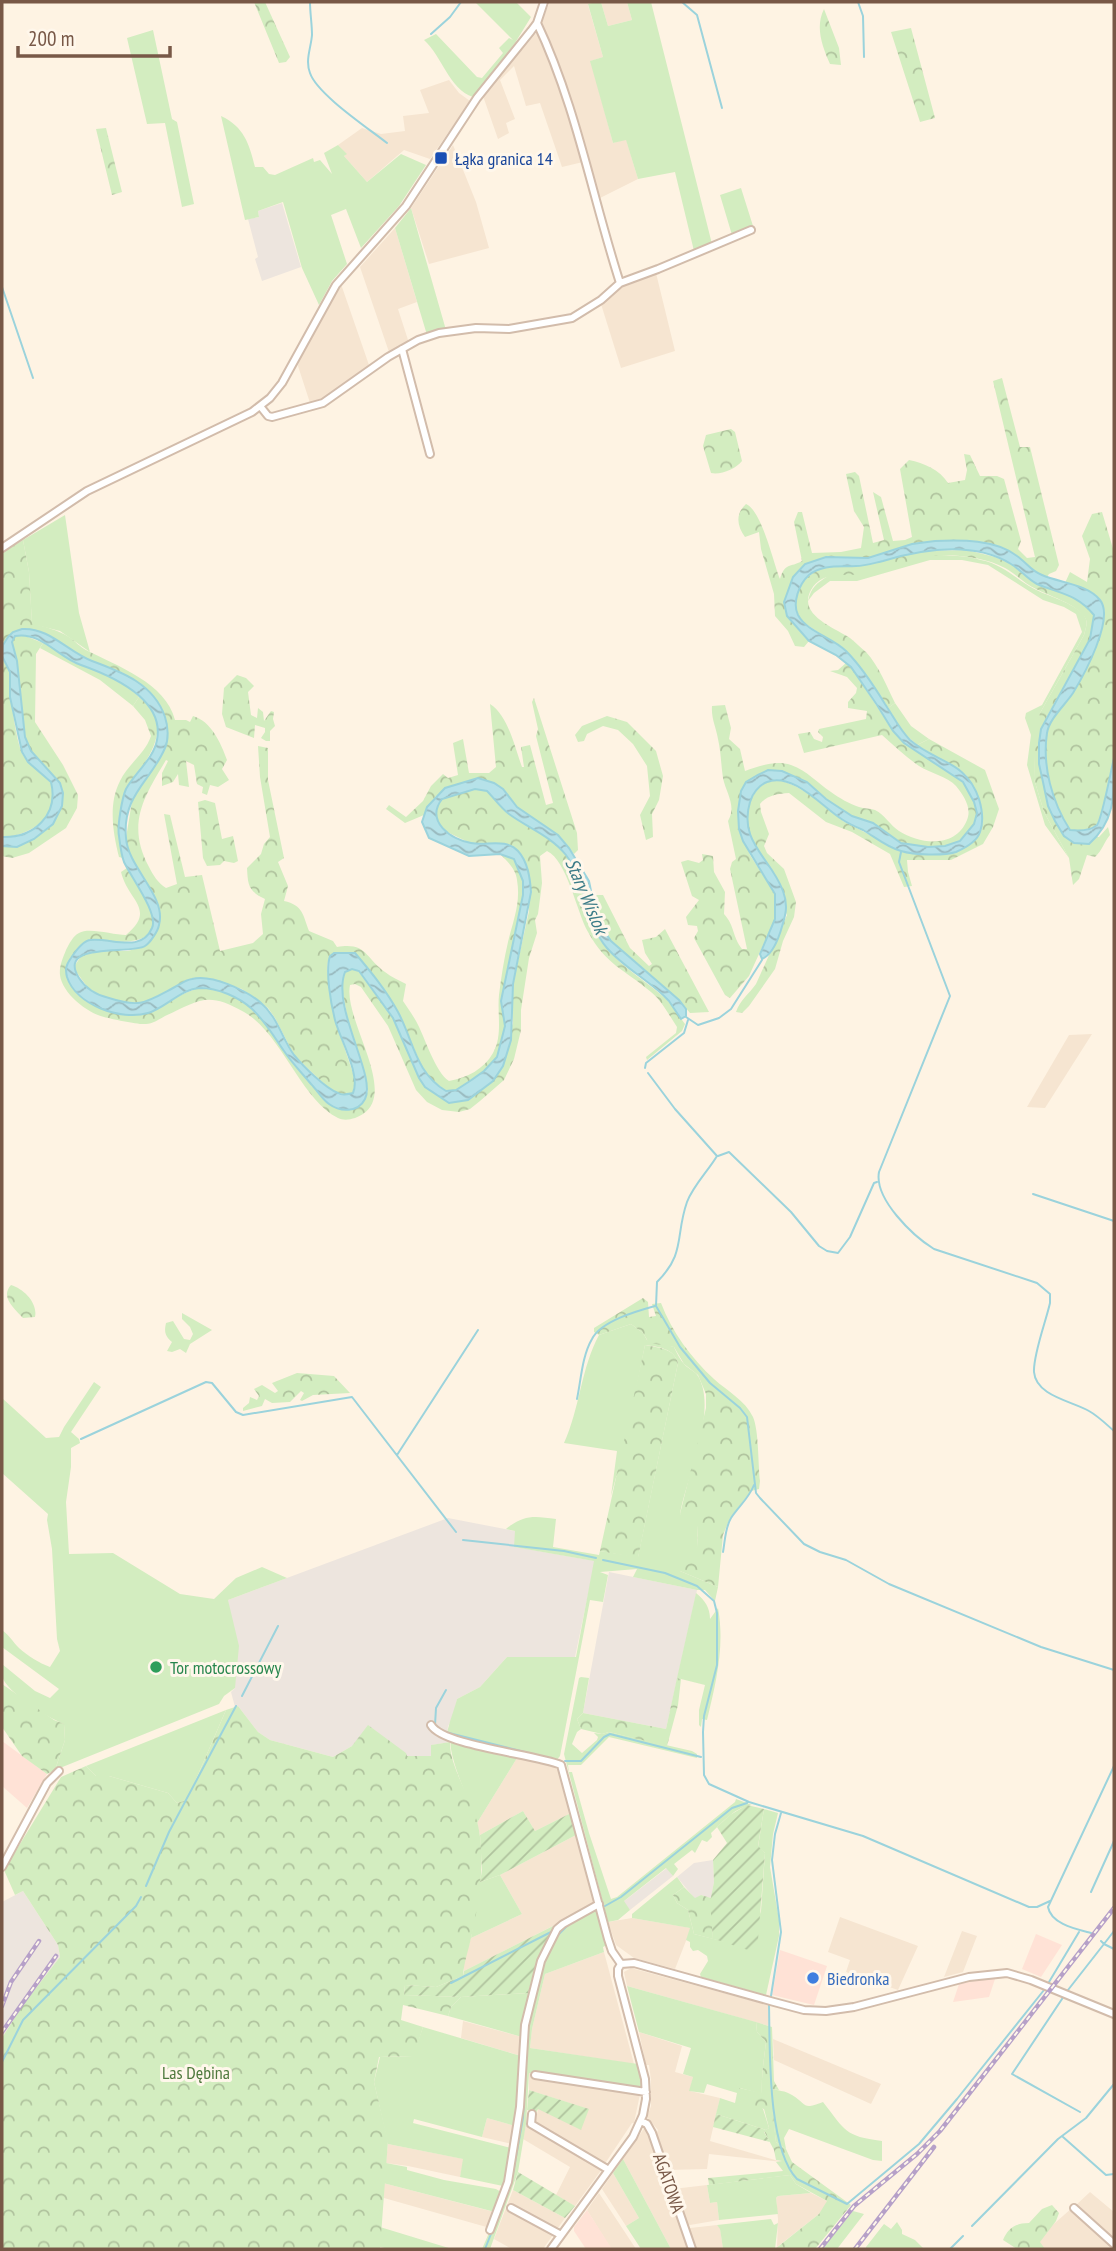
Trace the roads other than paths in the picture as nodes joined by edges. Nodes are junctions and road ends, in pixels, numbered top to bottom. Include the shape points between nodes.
1 (544, 2) edge
2 (537, 23) junction
3 (751, 230) dead end
4 (620, 283) junction
5 (402, 349) junction
6 (260, 406) junction
7 (430, 454) dead end
8 (2, 548) edge
9 (431, 1725) dead end
10 (59, 1771) dead end
11 (2, 1867) edge
12 (599, 1904) junction
13 (621, 1964) junction
14 (1114, 2014) edge
15 (535, 2076) dead end
16 (646, 2092) junction
17 (532, 2114) dead end
18 (641, 2121) junction
19 (609, 2170) junction
20 (511, 2208) dead end
21 (1074, 2208) dead end
22 (490, 2230) dead end
23 (561, 2235) junction
24 (1114, 2245) edge
25 (551, 2249) edge
26 (692, 2249) edge

1 - 2 street
2 - 4 street via 570,105
2 - 6 street via 477,98 401,212 336,285 282,383
3 - 4 street
4 - 5 street via 572,318 509,329 439,333
5 - 6 street via 323,402 272,417
5 - 7 street
6 - 8 street via 88,491
9 - 12 street via 437,1733 459,1741 561,1765
10 - 11 street via 47,1783
12 - 13 street via 612,1951
12 - 22 street via 557,1929 541,1961 525,2025 520,2107 508,2182
13 - 14 street via 634,1963 804,2010 826,2011 969,1977 1007,1973
13 - 16 street via 618,1976
15 - 16 street
16 - 18 street
17 - 19 street via 531,2124
18 - 19 street
18 - 26 street, AGATOWA via 651,2129
19 - 23 street
20 - 23 street
21 - 24 street
23 - 25 street

